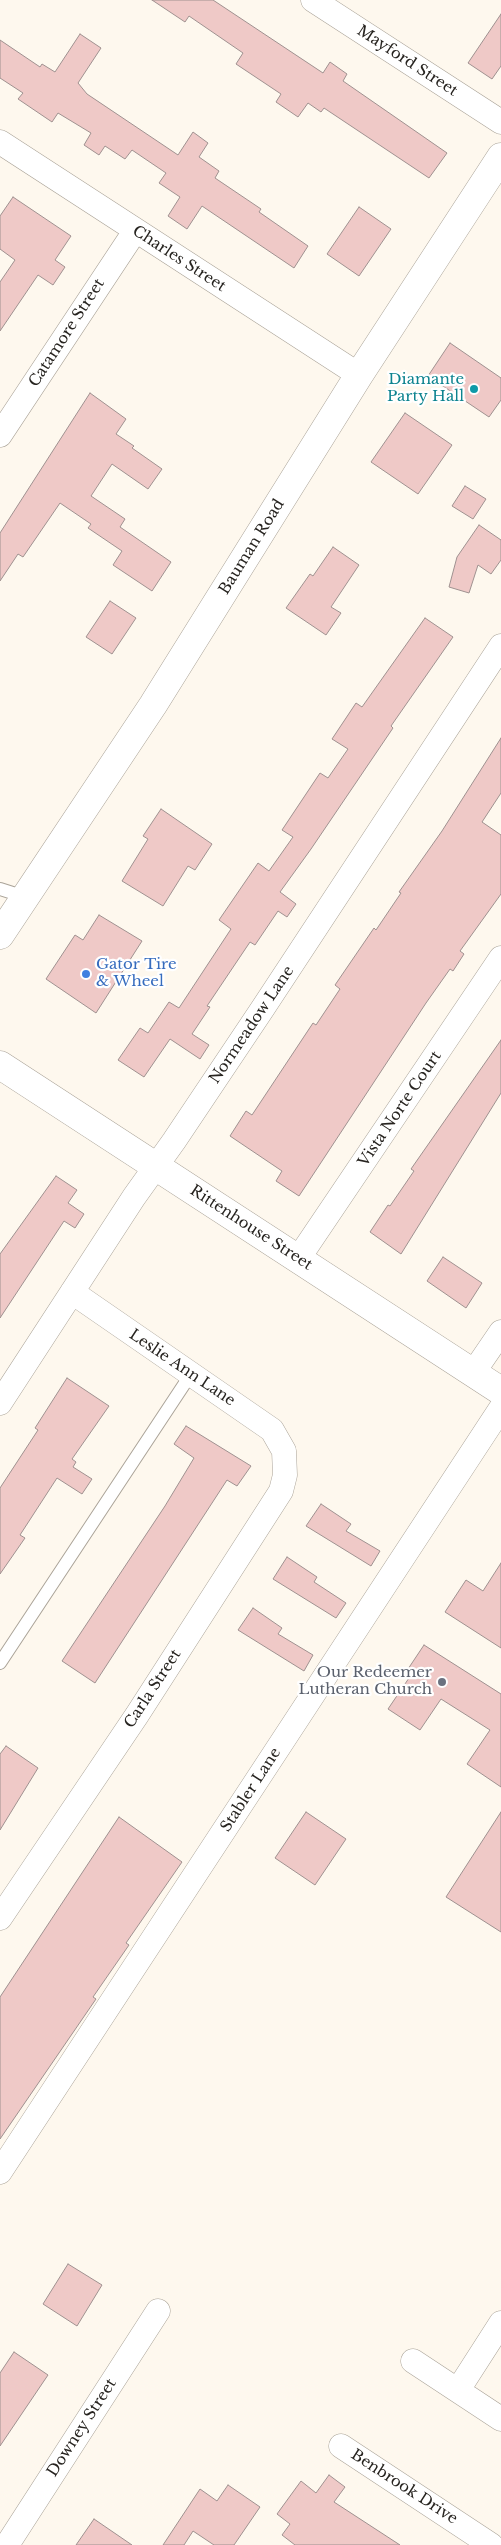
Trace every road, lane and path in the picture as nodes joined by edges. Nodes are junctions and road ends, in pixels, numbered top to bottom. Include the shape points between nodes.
1 (313, 0) edge
2 (501, 122) edge
3 (0, 142) edge
4 (501, 157) edge
5 (135, 231) junction
6 (359, 375) junction
7 (0, 434) edge
8 (501, 646) edge
9 (12, 893) edge
10 (0, 935) edge
11 (501, 958) edge
12 (0, 1065) edge
13 (156, 1166) junction
14 (298, 1259) junction
15 (72, 1292) junction
16 (501, 1332) edge
17 (473, 1373) junction
18 (191, 1374) junction
19 (501, 1391) edge
20 (0, 1402) edge
21 (501, 1408) edge
22 (284, 1451) joint
23 (0, 1663) edge
24 (0, 1918) edge
25 (0, 2172) edge
26 (158, 2311) dead end
27 (501, 2323) edge
28 (413, 2360) dead end
29 (458, 2390) junction
30 (501, 2419) edge
31 (341, 2446) dead end
32 (501, 2538) edge
33 (7, 2545) edge
34 (491, 2545) edge
35 (496, 2545) edge

1 - 2 street, Mayford Street
3 - 5 street, Charles Street
4 - 6 street, Bauman Road
5 - 6 street, Charles Street
5 - 7 street, Catamore Street
6 - 9 street, Bauman Road via 158,696
8 - 13 street, Normeadow Lane
9 - 10 street, Bauman Road
11 - 14 street, Vista Norte Court
12 - 13 street, Rittenhouse Street
13 - 14 street, Rittenhouse Street
13 - 15 street, Normeadow Lane
14 - 17 street, Rittenhouse Street
15 - 18 street, Leslie Ann Lane
15 - 20 street, Normeadow Lane
16 - 17 street
17 - 19 street, Rittenhouse Street
18 - 22 street, Leslie Ann Lane via 272,1430
18 - 23 lane
21 - 25 street, Stabler Lane
22 - 24 street, Carla Street via 285,1475 281,1491 137,1715
26 - 33 street, Downey Street
27 - 29 street
28 - 29 street
29 - 30 street
31 - 34 street, Benbrook Drive
32 - 35 street

